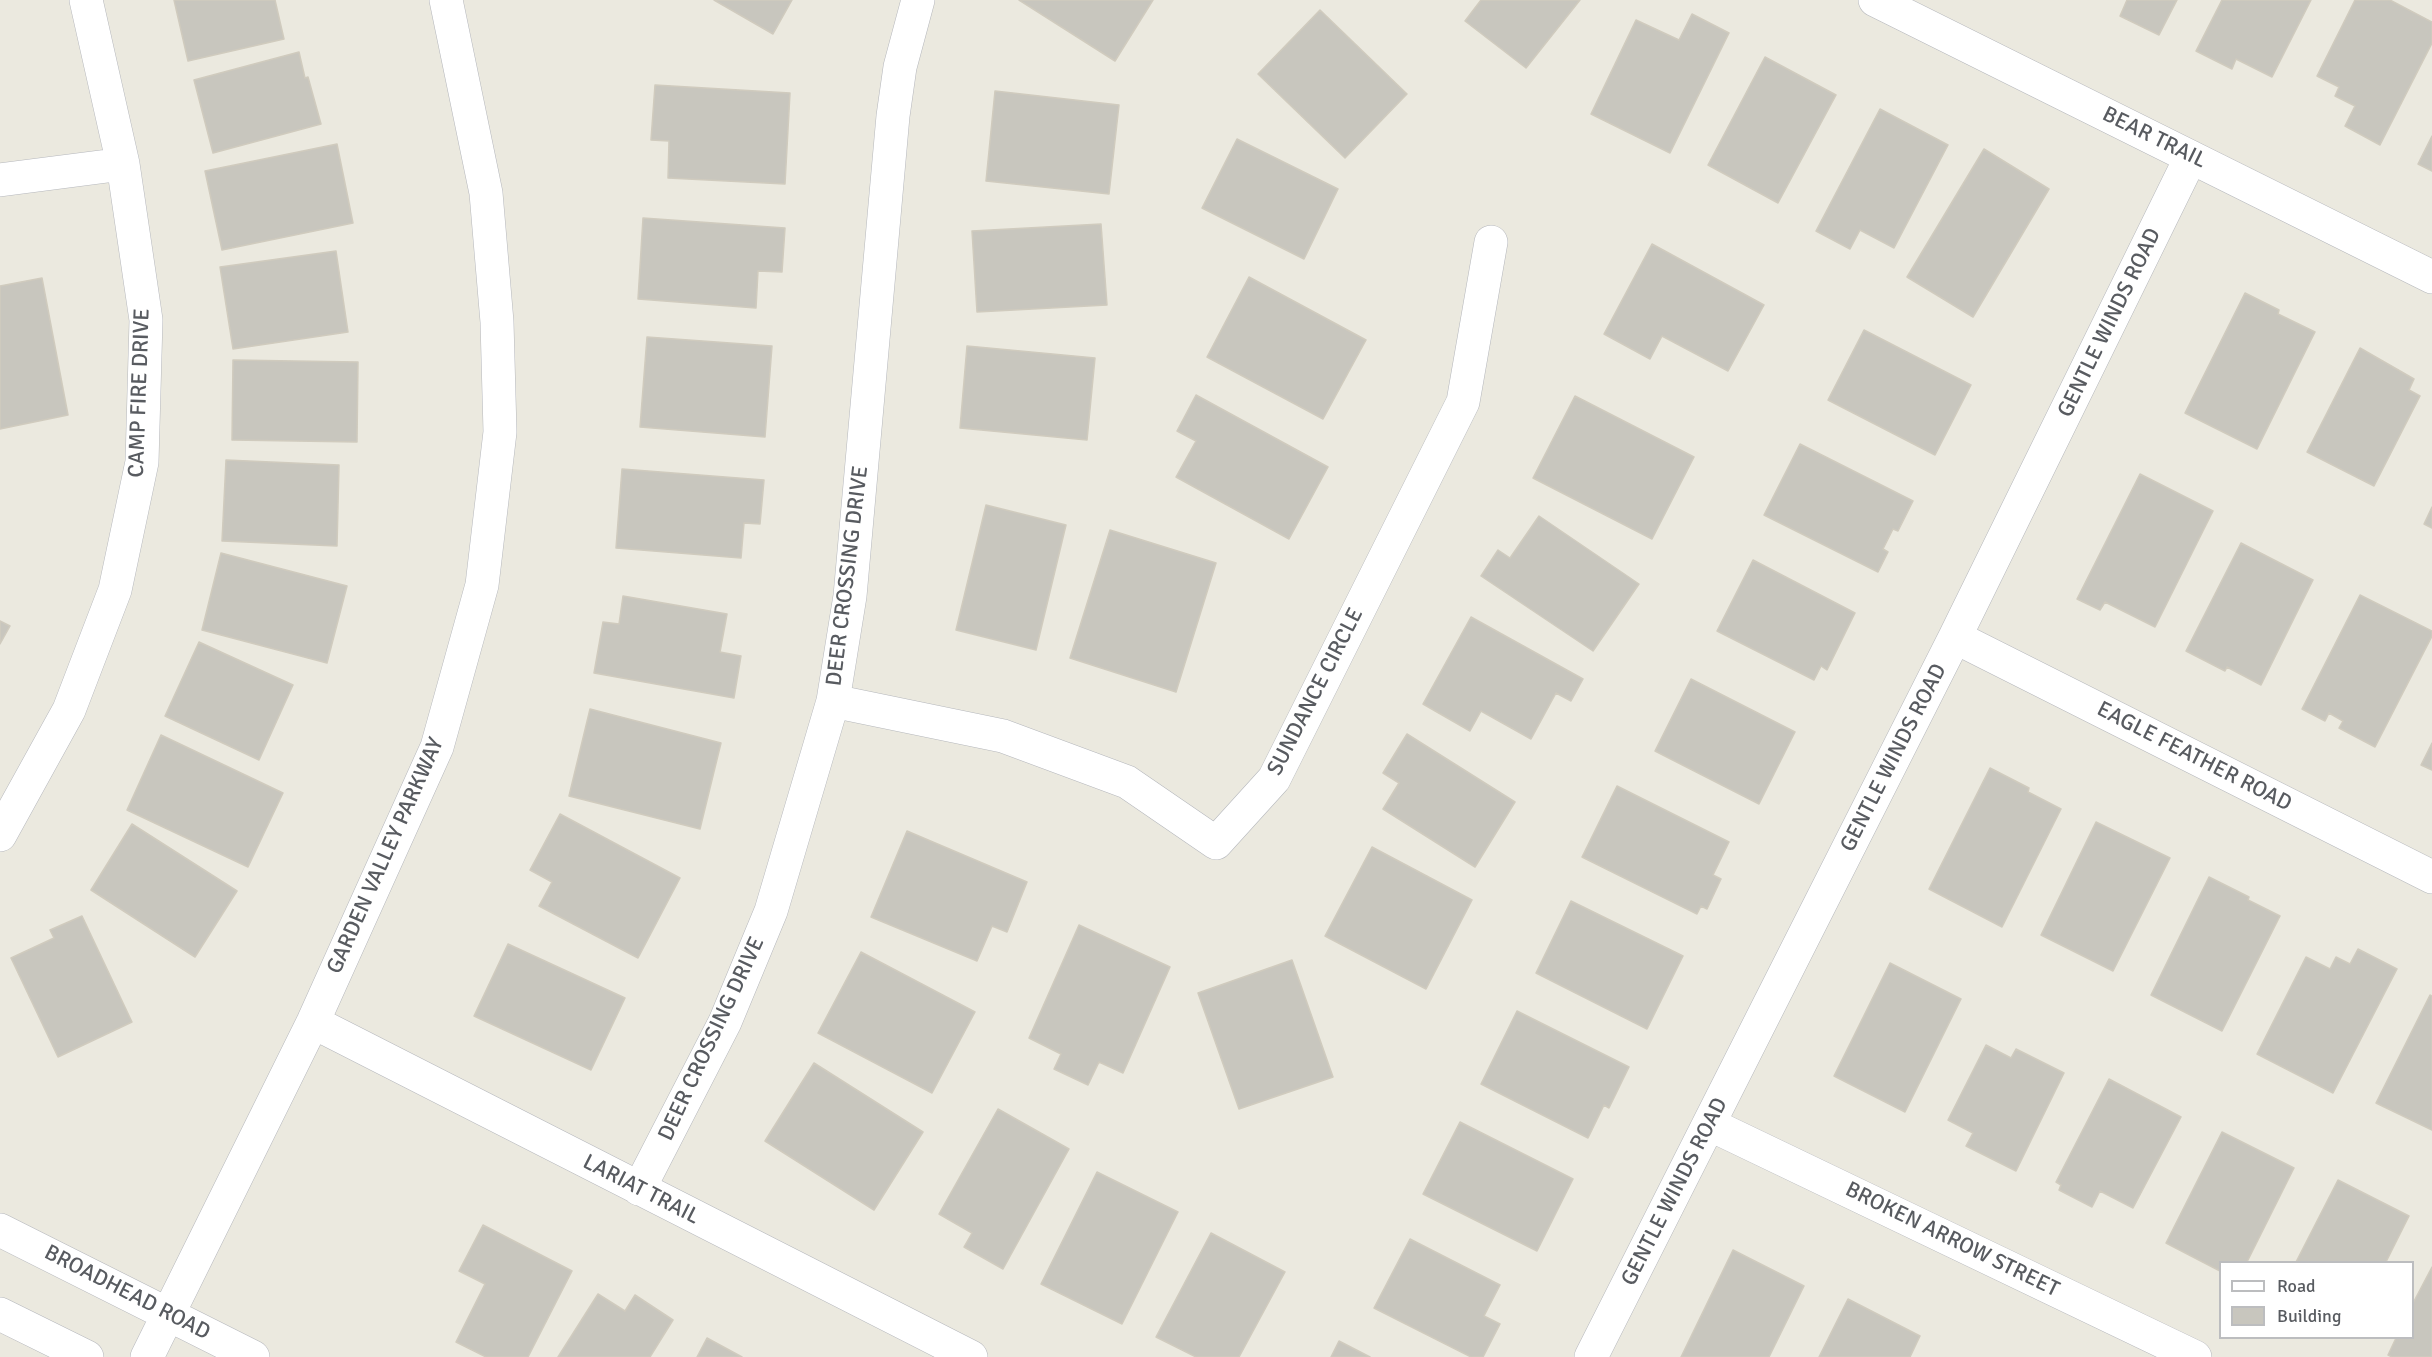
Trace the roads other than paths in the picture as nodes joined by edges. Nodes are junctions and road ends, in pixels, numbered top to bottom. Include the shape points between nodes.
1 (87, 0) edge
2 (446, 0) edge
3 (918, 0) edge
4 (1875, 0) edge
5 (2191, 157) junction
6 (123, 164) junction
7 (0, 180) edge
8 (1491, 242) dead end
9 (2432, 277) edge
10 (1955, 637) junction
11 (833, 701) junction
12 (0, 835) edge
13 (2432, 877) edge
14 (313, 1022) junction
15 (1709, 1124) junction
16 (639, 1189) junction
17 (0, 1230) edge
18 (0, 1314) edge
19 (169, 1314) junction
20 (87, 1357) edge
21 (147, 1357) edge
22 (253, 1357) edge
23 (971, 1357) edge
24 (1591, 1357) edge
25 (2195, 1357) edge

1 - 6 street, CAMP FIRE DRIVE
2 - 14 street, GARDEN VALLEY PARKWAY via 486,193 497,322 500,432 482,585 437,747
3 - 11 street, DEER CROSSING DRIVE via 900,67 893,116 850,596
4 - 5 street, BEAR TRAIL
5 - 9 street, BEAR TRAIL
5 - 10 street, GENTLE WINDS ROAD
6 - 7 street
6 - 12 street, CAMP FIRE DRIVE via 146,320 142,462 115,590 69,710
8 - 11 street, SUNDANCE CIRCLE via 1463,402 1274,778 1216,843 1127,782 1004,736
10 - 13 street, EAGLE FEATHER ROAD
10 - 15 street, GENTLE WINDS ROAD
11 - 16 street, DEER CROSSING DRIVE via 771,911 725,1022
14 - 16 street, LARIAT TRAIL
14 - 19 street, GARDEN VALLEY PARKWAY
15 - 24 street, GENTLE WINDS ROAD
15 - 25 street, BROKEN ARROW STREET
16 - 23 street, LARIAT TRAIL
17 - 19 street, BROADHEAD ROAD
18 - 20 street
19 - 21 street, GARDEN VALLEY PARKWAY
19 - 22 street, BROADHEAD ROAD

